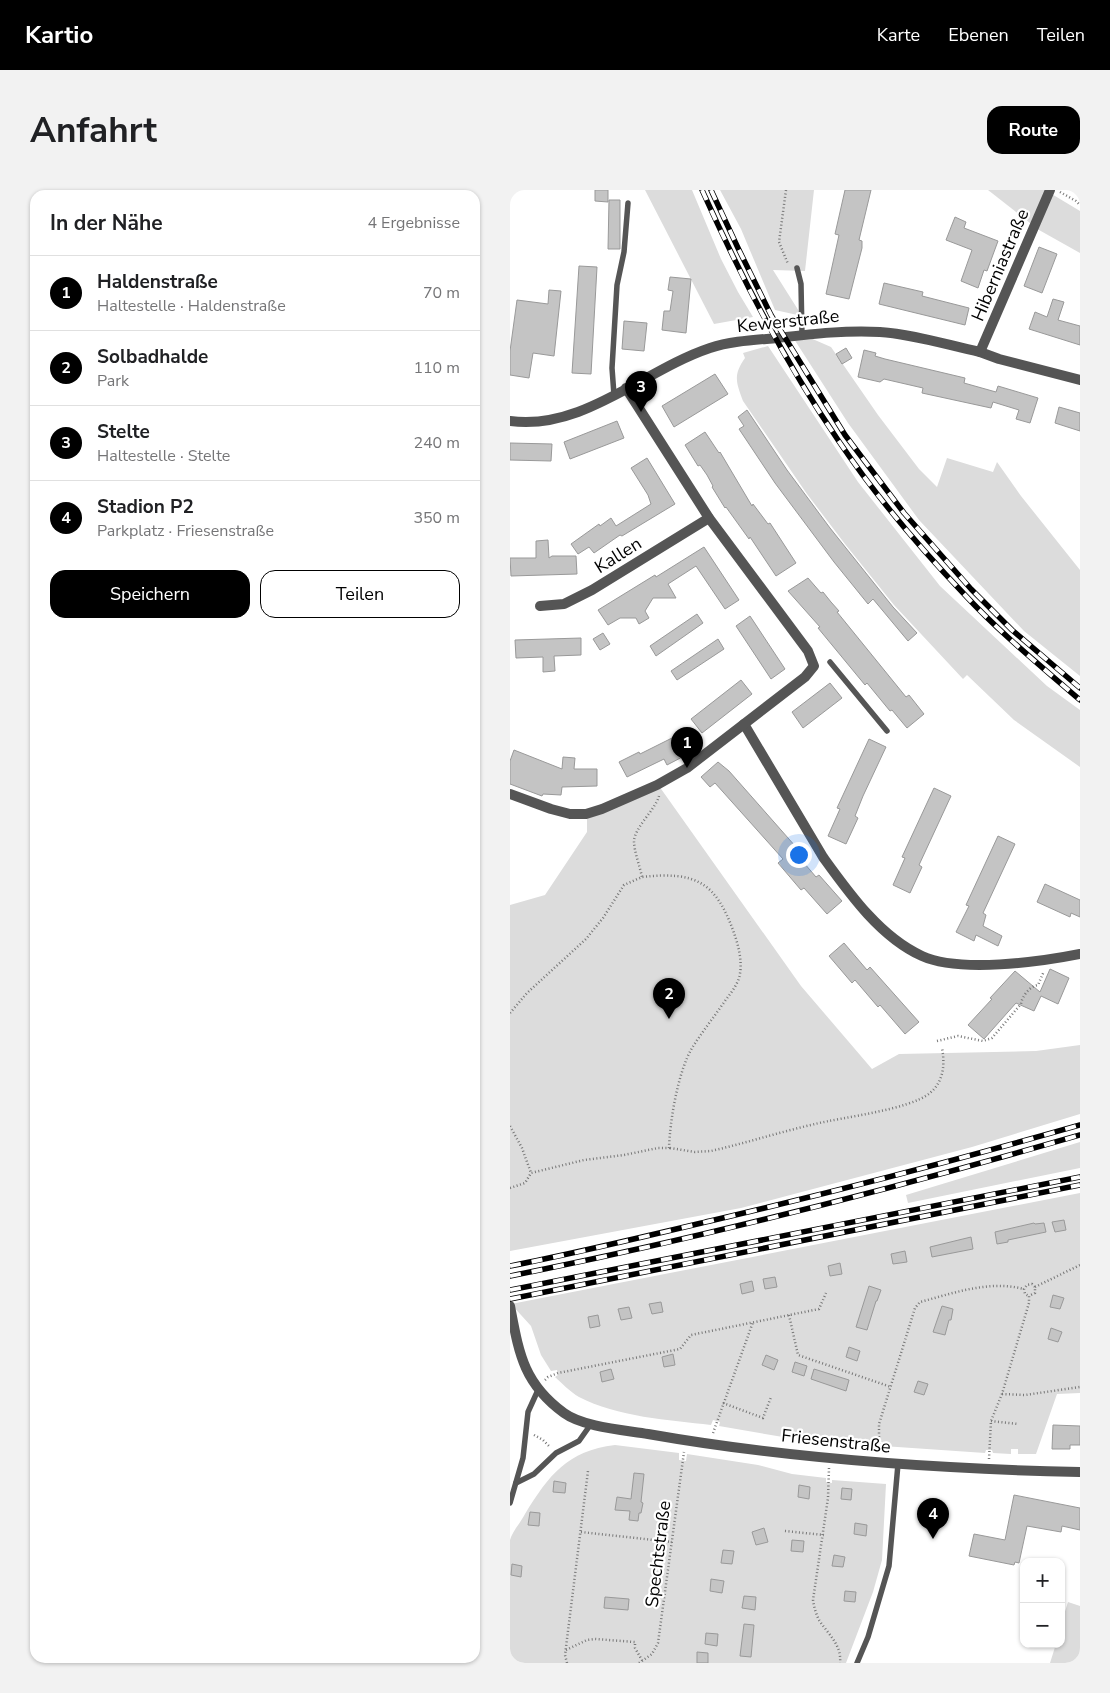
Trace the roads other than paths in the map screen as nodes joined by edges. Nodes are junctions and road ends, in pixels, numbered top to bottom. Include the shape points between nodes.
1 (1050, 190) edge
2 (628, 203) dead end
3 (797, 268) road end
4 (802, 335) junction
5 (980, 352) junction
6 (1080, 380) edge
7 (626, 388) junction
8 (614, 395) junction
9 (510, 421) edge
10 (709, 518) junction
11 (540, 606) dead end
12 (830, 662) dead end
13 (744, 724) junction
14 (886, 731) dead end
15 (510, 794) edge
16 (1080, 954) edge
17 (510, 1306) edge
18 (538, 1390) junction
19 (591, 1424) junction
20 (898, 1464) junction
21 (1080, 1472) edge
22 (516, 1483) junction
23 (510, 1503) edge
24 (856, 1663) edge

1 - 5 street, Hiberniastraße
2 - 8 lane via 624,252 617,285 612,368
3 - 4 lane via 801,284
4 - 5 street, Kewerstraße via 885,333
4 - 7 street, Kewerstraße via 711,348
5 - 6 street, Kewerstraße
7 - 8 street, Kewerstraße
7 - 10 street
8 - 9 street, Kewerstraße via 560,418 529,423
10 - 11 street, Kallen via 592,590 564,604
10 - 13 street via 808,651 814,666 805,677
12 - 14 lane
13 - 15 street via 687,768 586,814 556,811
13 - 16 street via 823,857 866,911 895,939 922,956 948,964 996,964
17 - 18 street, Friesenstraße via 522,1360
18 - 19 street, Friesenstraße via 566,1415
18 - 22 lane via 528,1412 523,1458
19 - 20 street, Friesenstraße via 710,1444
19 - 22 lane via 579,1441 556,1453 534,1474
20 - 21 street, Friesenstraße
20 - 24 lane via 889,1566 868,1637
22 - 23 lane

